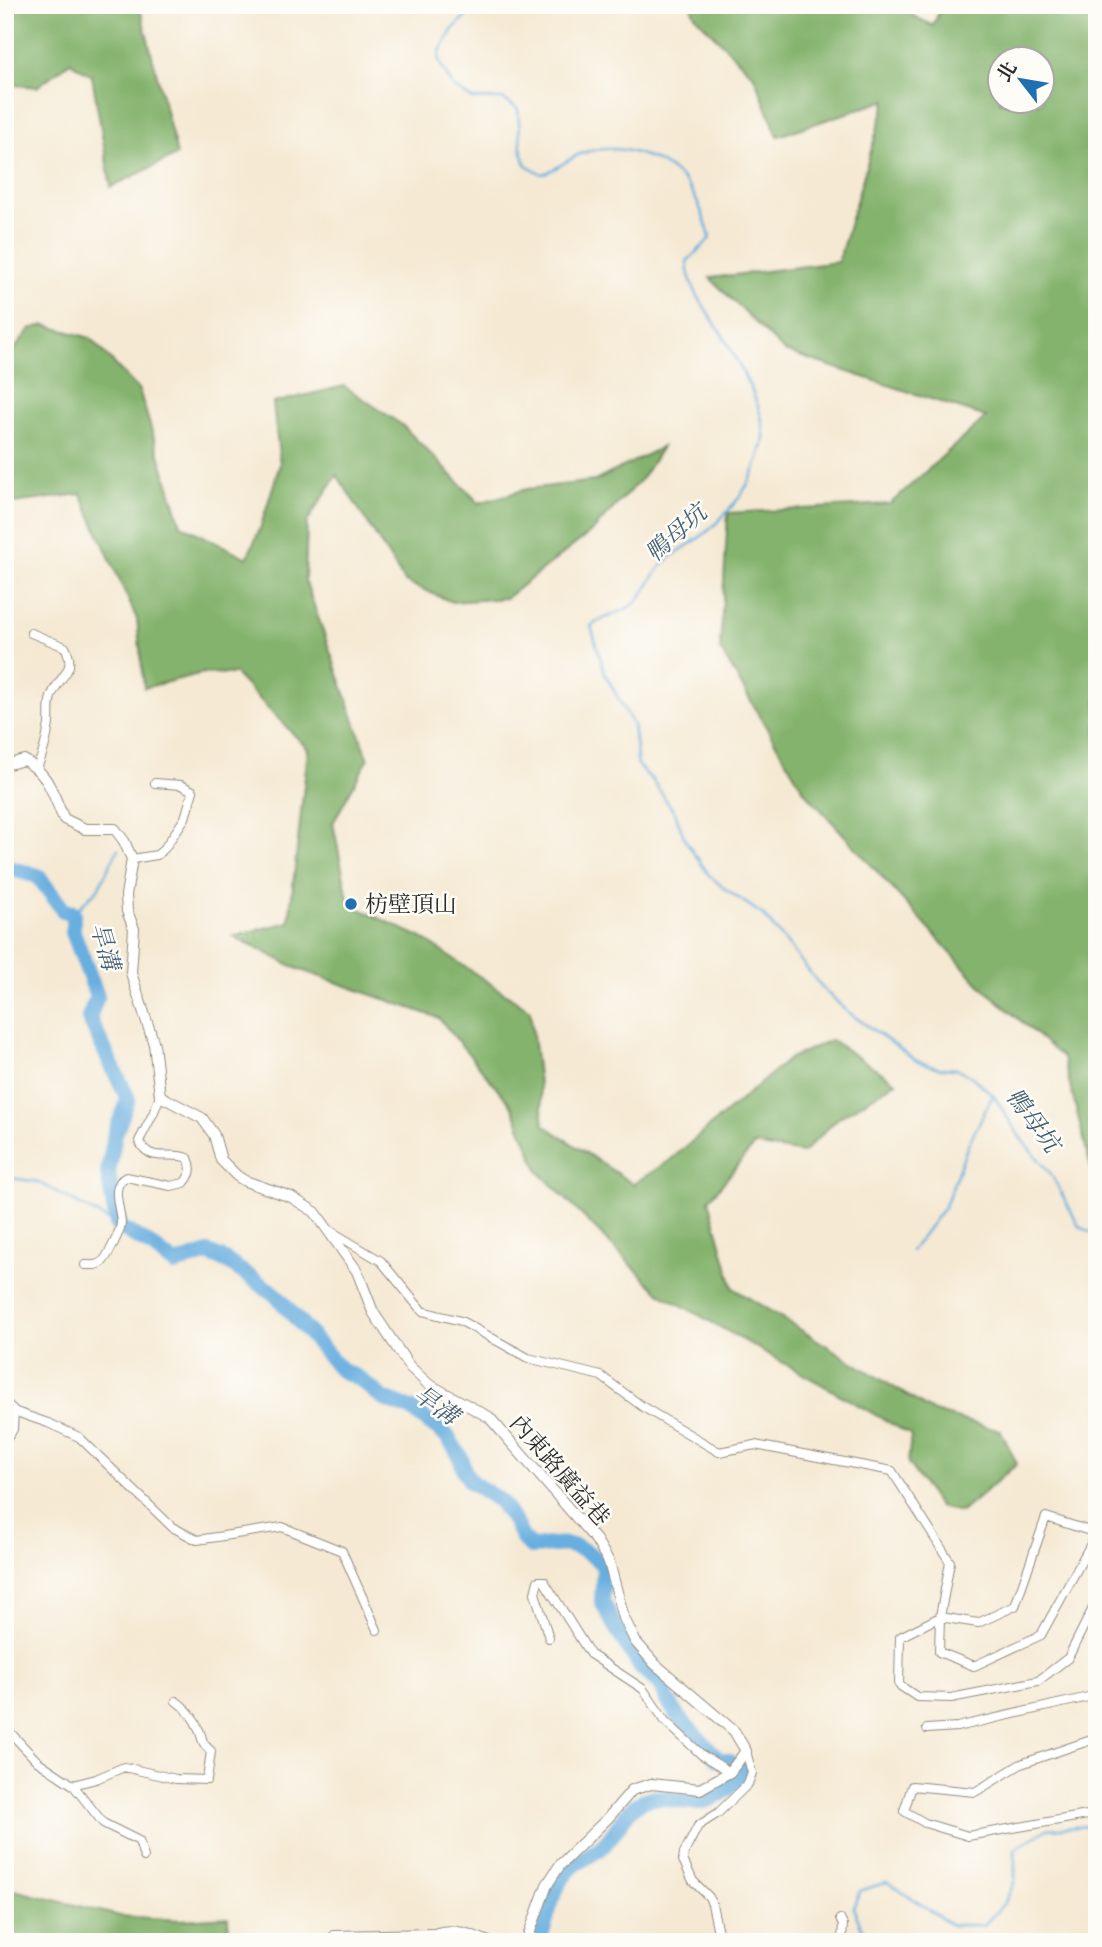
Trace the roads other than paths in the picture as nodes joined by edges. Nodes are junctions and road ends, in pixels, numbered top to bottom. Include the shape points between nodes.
1 (31, 633) dead end
2 (5, 765) edge
3 (37, 768) junction
4 (155, 783) dead end
5 (132, 859) junction
6 (160, 1096) junction
7 (327, 1229) junction
8 (85, 1265) dead end
9 (5, 1403) edge
10 (13, 1411) junction
11 (5, 1440) edge
12 (1096, 1533) edge
13 (1097, 1600) edge
14 (940, 1617) junction
15 (377, 1630) dead end
16 (549, 1638) dead end
17 (1097, 1695) edge
18 (176, 1701) dead end
19 (5, 1727) edge
20 (927, 1728) dead end
21 (1097, 1738) edge
22 (746, 1751) junction
23 (730, 1772) junction
24 (73, 1785) junction
25 (1097, 1816) edge
26 (144, 1857) dead end
27 (840, 1919) dead end
28 (435, 1937) edge
29 (330, 1942) edge
30 (489, 1942) edge
31 (526, 1942) edge
32 (720, 1942) edge
33 (836, 1942) edge

1 - 3 street via 65,647 71,661 50,700
2 - 3 street via 24,760
3 - 5 street via 64,819 85,829 115,829
4 - 5 street via 193,791 185,818 157,855
5 - 6 street via 126,895 134,929 131,974 154,1044
6 - 7 street, 內東路廣益巷 via 202,1118 214,1135 221,1160 237,1176 291,1197 315,1212
6 - 8 street via 139,1141 154,1155 188,1158 191,1172 184,1183 171,1186 121,1178 117,1195 121,1229 104,1261
7 - 14 street, 內東路廣益巷 via 382,1261 422,1311 461,1321 528,1358 601,1376 719,1452 755,1445 892,1471 950,1562
7 - 22 street, 內東路廣益巷 via 357,1271 373,1312 409,1366 428,1384 489,1417 525,1458 596,1540 609,1562 635,1641 655,1664 734,1731
9 - 10 street
10 - 11 street via 12,1429
10 - 15 street via 79,1437 172,1527 197,1540 282,1527 342,1551
12 - 14 street via 1046,1517 1015,1606 978,1623
12 - 14 street via 1041,1636 974,1666 939,1652
13 - 14 street via 1068,1658 1038,1681 951,1698 917,1697 899,1685 900,1637
16 - 23 street via 535,1593 538,1581 544,1581 590,1654 643,1689 665,1721 702,1755
17 - 20 street via 957,1727
18 - 24 street via 211,1751 207,1780 176,1779 124,1767
19 - 24 street via 37,1761
21 - 25 street via 1021,1764 975,1792 912,1786 904,1811 925,1823 968,1836
22 - 23 street
22 - 32 street via 752,1773 748,1784 698,1826 683,1860 709,1897
23 - 31 street via 700,1789 651,1784 632,1790 560,1865 547,1885
24 - 26 street via 103,1824 139,1841
27 - 33 street via 842,1938
28 - 29 street via 334,1934
28 - 30 street via 447,1930

